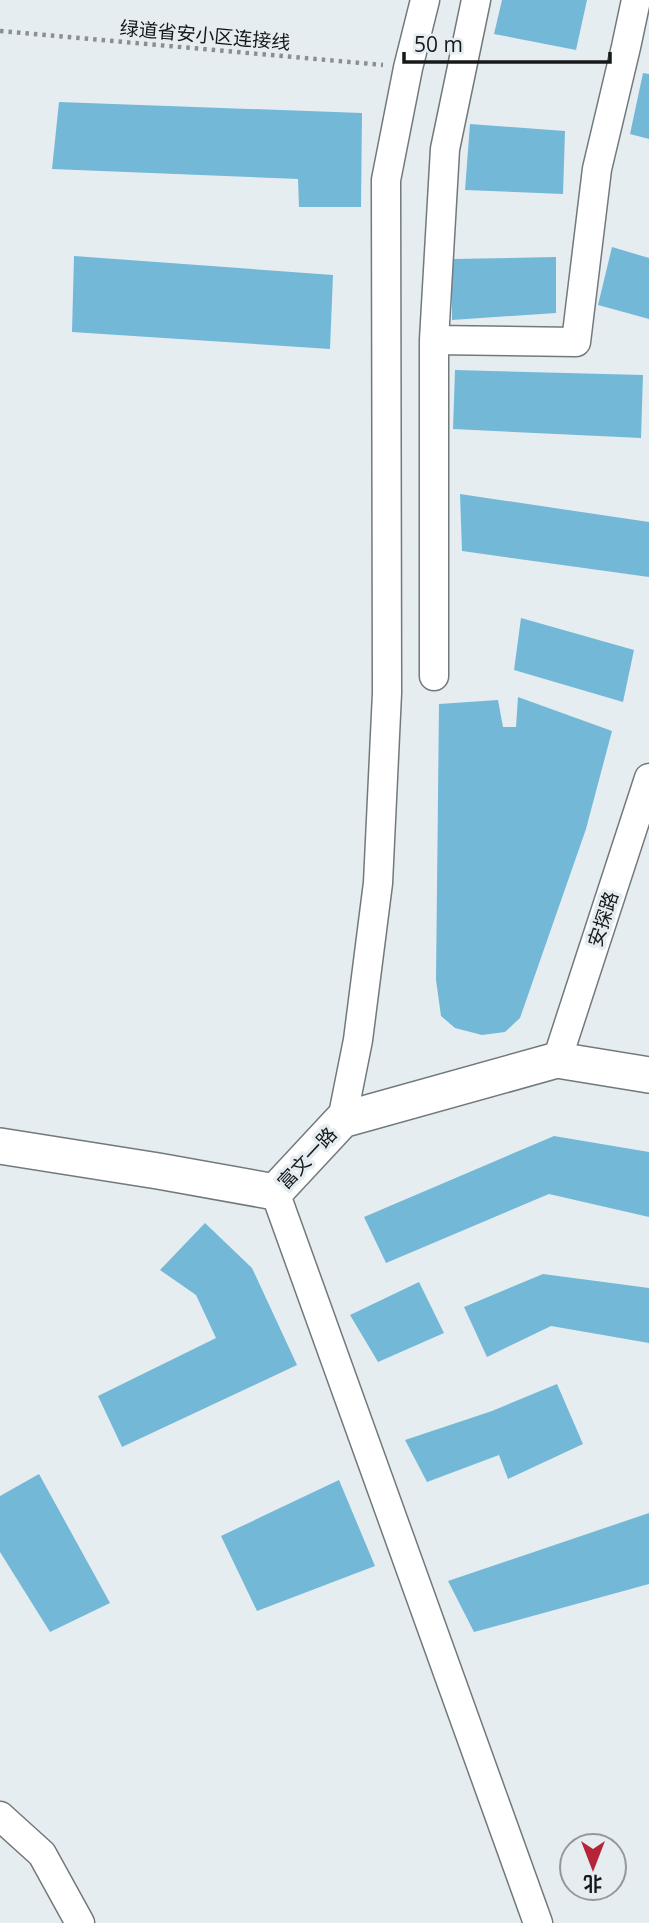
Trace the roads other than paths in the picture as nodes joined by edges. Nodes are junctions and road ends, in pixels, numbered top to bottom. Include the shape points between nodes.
1 (425, 0) edge
2 (476, 0) edge
3 (636, 0) edge
4 (434, 340) junction
5 (434, 676) dead end
6 (649, 778) edge
7 (557, 1060) junction
8 (649, 1075) edge
9 (342, 1120) junction
10 (0, 1146) edge
11 (275, 1192) junction
12 (0, 1816) edge
13 (80, 1923) edge
14 (538, 1923) edge

1 - 9 street via 386,180 387,694 378,883 358,1040
2 - 4 street via 445,149
3 - 4 street via 597,169 576,342
4 - 5 street
6 - 7 street, 安探路
7 - 8 street, 富文一路
7 - 9 street, 富文一路
9 - 11 street, 富文一路
10 - 11 street, 富文一路
11 - 14 street
12 - 13 street via 42,1854

